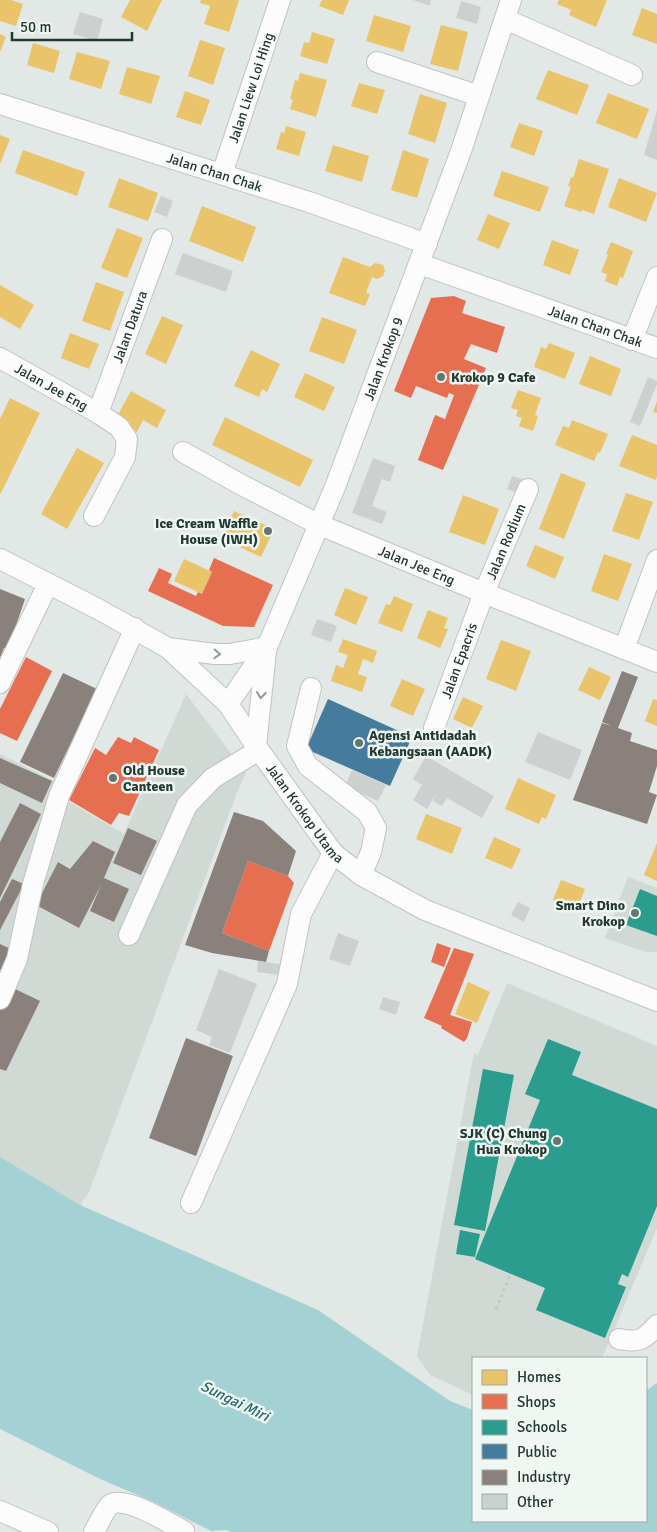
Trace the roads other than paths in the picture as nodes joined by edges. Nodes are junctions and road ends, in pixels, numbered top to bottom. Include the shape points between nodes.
1 (280, 0) edge
2 (511, 0) edge
3 (505, 19) junction
4 (377, 62) dead end
5 (632, 75) dead end
6 (479, 96) junction
7 (0, 104) edge
8 (222, 174) junction
9 (162, 239) dead end
10 (427, 244) junction
11 (420, 264) junction
12 (657, 278) edge
13 (632, 340) junction
14 (657, 348) edge
15 (0, 358) edge
16 (98, 413) junction
17 (183, 452) dead end
18 (528, 489) dead end
19 (94, 516) dead end
20 (320, 524) junction
21 (0, 559) edge
22 (657, 560) edge
23 (48, 584) junction
24 (484, 593) junction
25 (134, 628) junction
26 (267, 647) junction
27 (168, 648) junction
28 (624, 649) junction
29 (657, 662) edge
30 (0, 682) edge
31 (312, 688) dead end
32 (228, 704) junction
33 (434, 728) dead end
34 (257, 748) junction
35 (333, 853) junction
36 (361, 875) junction
37 (129, 934) dead end
38 (0, 999) edge
39 (657, 1001) edge
40 (191, 1204) dead end
41 (657, 1325) edge
42 (619, 1339) dead end
43 (0, 1511) edge
44 (184, 1531) edge
45 (48, 1532) edge
46 (94, 1532) edge

1 - 8 street, Jalan Liew Loi Hing
2 - 3 street, Jalan Krokop 9
3 - 5 street
3 - 6 street, Jalan Krokop 9
4 - 6 street
6 - 10 street, Jalan Krokop 9
7 - 8 street, Jalan Chan Chak
8 - 10 street, Jalan Chan Chak
9 - 16 street, Jalan Datura
10 - 11 street, Jalan Krokop 9
11 - 13 street, Jalan Chan Chak
11 - 20 street, Jalan Krokop 9
12 - 13 street
13 - 14 street, Jalan Chan Chak
15 - 16 street, Jalan Jee Eng
16 - 19 street, Jalan Jee Eng via 119,427 127,439 125,457
17 - 20 street, Jalan Jee Eng via 238,484
18 - 24 street, Jalan Rodium
20 - 24 street, Jalan Jee Eng
20 - 26 street, Jalan Krokop 9
21 - 23 street, Jalan Krokop Utama
22 - 28 street
23 - 25 street, Jalan Krokop Utama
23 - 30 street
24 - 28 street, Jalan Jee Eng
24 - 33 street, Jalan Epacris
25 - 27 street, Jalan Krokop Utama
25 - 38 street via 59,796 33,884 17,960
27 -> 26 street via 230,654
26 - 32 street, Jalan Krokop 9
26 -> 34 street
27 - 32 street, Jalan Krokop Utama
28 - 29 street, Jalan Jee Eng
31 - 36 street via 297,746 308,766 367,812 376,828 371,852
32 - 34 street, Jalan Krokop Utama
34 - 35 street, Jalan Krokop Utama
34 - 37 street via 213,778 187,805
35 - 36 street, Jalan Krokop Utama
35 - 40 street via 301,914 287,984
36 - 39 street, Jalan Krokop Utama via 425,910
41 - 42 street via 647,1336 634,1342
43 - 45 street
44 - 46 street via 132,1505 118,1502 109,1505

